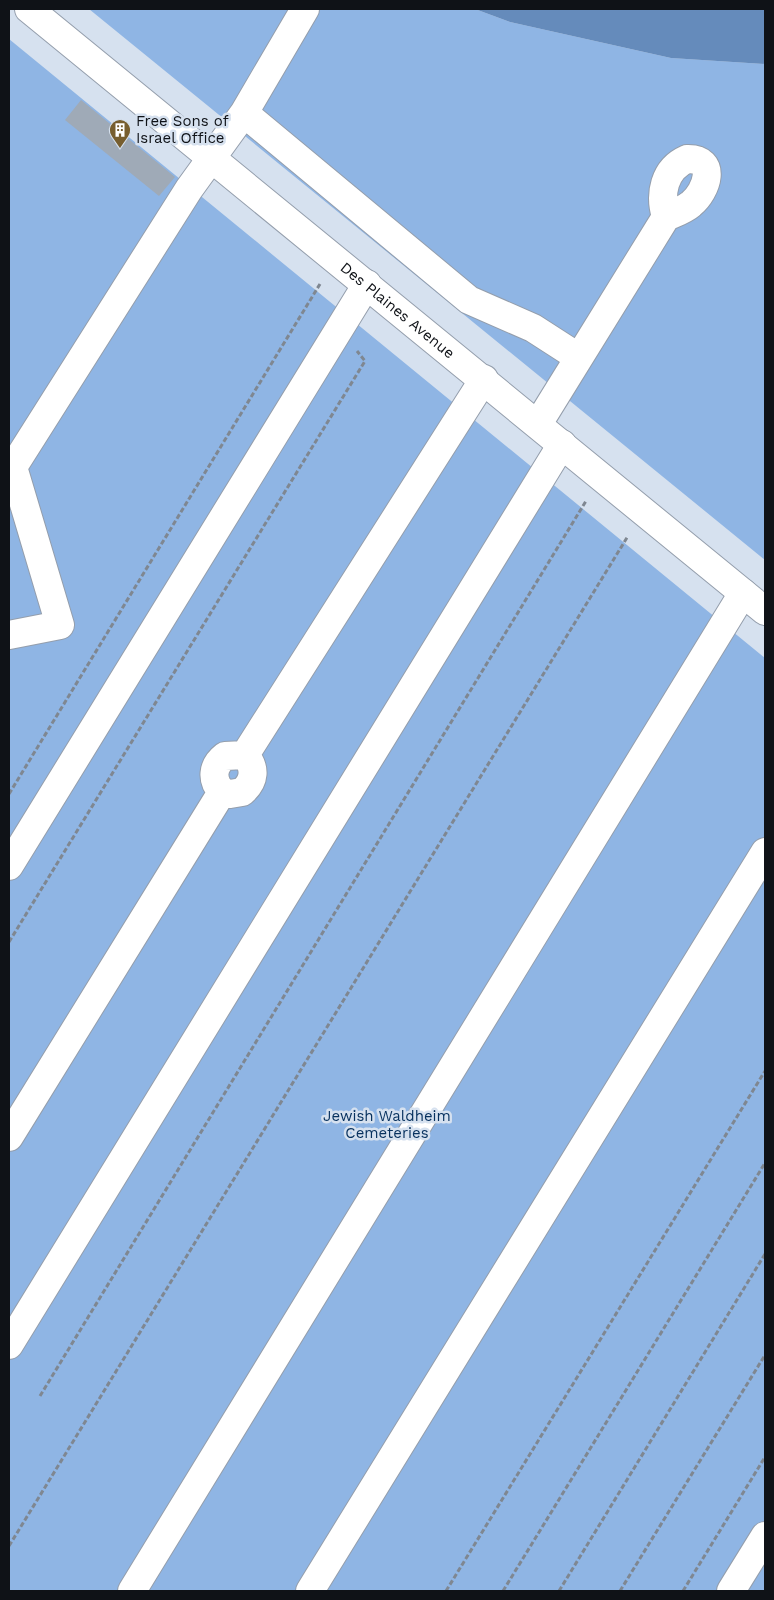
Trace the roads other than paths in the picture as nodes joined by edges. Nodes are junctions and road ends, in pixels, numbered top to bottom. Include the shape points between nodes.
1 (30, 9) edge
2 (305, 9) edge
3 (244, 113) junction
4 (212, 158) junction
5 (666, 217) dead end
6 (367, 284) junction
7 (578, 357) junction
8 (484, 380) junction
9 (538, 424) junction
10 (562, 444) junction
11 (11, 468) edge
12 (743, 592) junction
13 (765, 611) edge
14 (9, 635) edge
15 (765, 852) edge
16 (9, 866) edge
17 (9, 1138) edge
18 (9, 1345) edge
19 (765, 1536) edge
20 (132, 1591) edge
21 (310, 1591) edge
22 (731, 1591) edge

1 - 4 main road, Des Plaines Avenue
2 - 3 main road
3 - 4 main road
3 - 7 main road via 469,300 532,328
4 - 6 main road, Des Plaines Avenue
4 - 11 main road
5 - 7 main road
6 - 8 main road, Des Plaines Avenue
6 - 16 main road
7 - 9 main road
8 - 9 main road, Des Plaines Avenue
8 - 17 main road via 245,756 226,756 217,765 215,782 222,792
9 - 10 main road, Des Plaines Avenue
10 - 12 main road, Des Plaines Avenue
10 - 18 main road
11 - 14 main road via 60,625
12 - 13 main road, Des Plaines Avenue
12 - 20 main road
15 - 21 main road
19 - 22 main road

